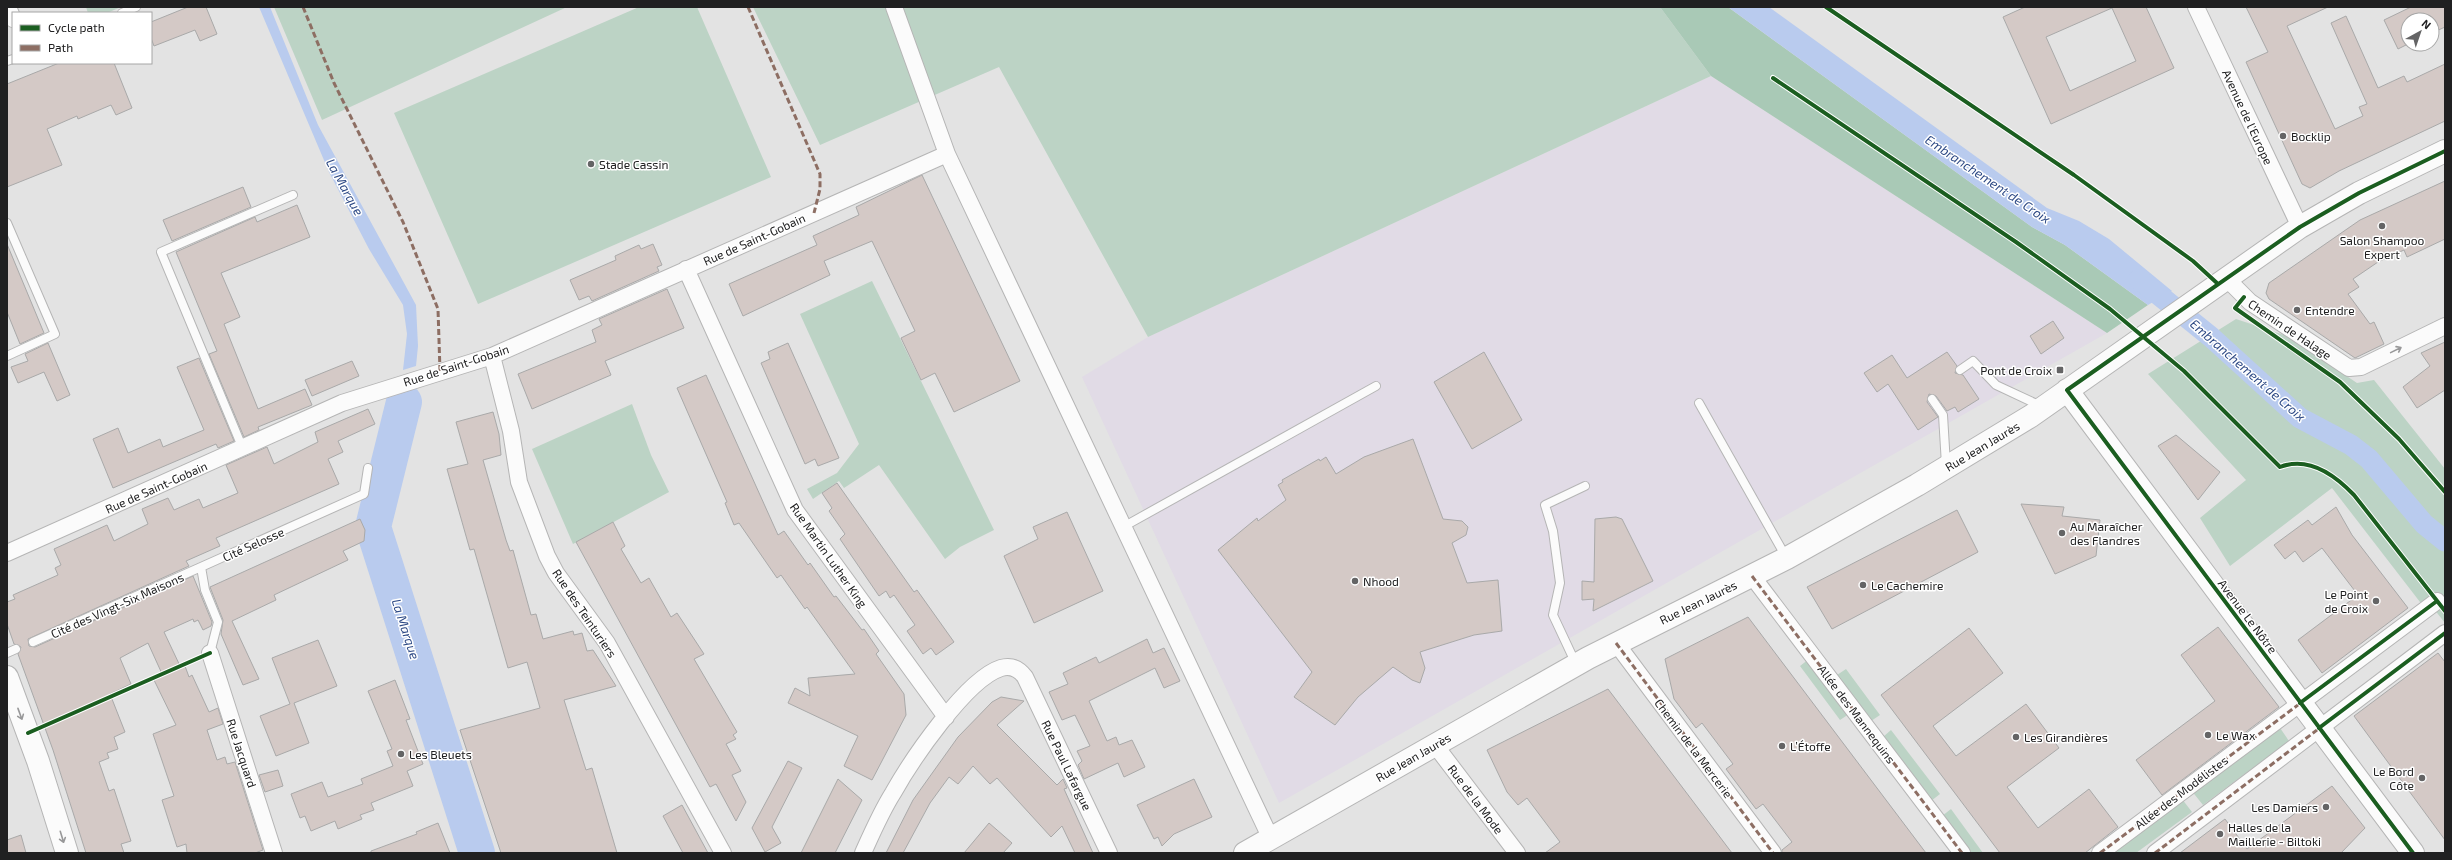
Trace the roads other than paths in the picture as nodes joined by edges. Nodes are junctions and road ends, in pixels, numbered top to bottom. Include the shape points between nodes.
1 (8, 7) edge
2 (136, 7) edge
3 (894, 7) edge
4 (2196, 7) edge
5 (124, 12) edge
6 (12, 17) edge
7 (2445, 151) edge
8 (946, 154) junction
9 (294, 195) dead end
10 (7, 223) edge
11 (2300, 227) junction
12 (686, 269) junction
13 (2226, 278) junction
14 (2445, 326) edge
15 (7, 356) edge
16 (492, 356) junction
17 (1960, 370) dead end
18 (1376, 386) dead end
19 (2067, 390) junction
20 (1932, 399) dead end
21 (1699, 403) dead end
22 (2044, 407) junction
23 (243, 449) junction
24 (368, 468) dead end
25 (1946, 468) junction
26 (1585, 486) dead end
27 (1123, 527) junction
28 (7, 553) edge
29 (1787, 558) junction
30 (201, 567) junction
31 (1752, 576) junction
32 (2437, 601) dead end
33 (2445, 633) edge
34 (33, 642) dead end
35 (1616, 644) junction
36 (16, 649) dead end
37 (7, 653) edge
38 (210, 653) joint
39 (1576, 664) junction
40 (7, 677) edge
41 (2300, 703) junction
42 (946, 717) junction
43 (2319, 728) junction
44 (1435, 745) junction
45 (1271, 839) junction
46 (67, 853) edge
47 (274, 853) edge
48 (723, 853) edge
49 (862, 853) edge
50 (1109, 853) edge
51 (1244, 853) edge
52 (1517, 853) edge
53 (1772, 853) edge
54 (1962, 853) edge
55 (2100, 853) edge
56 (2155, 853) edge
57 (2413, 853) edge

1 - 6 street
2 - 5 lane
3 - 8 street
4 - 11 street, Avenue de l'Europe
7 - 11 main road, Rue Jean Jaurès via 2359,193
8 - 12 street, Rue de Saint-Gobain
8 - 27 street
9 - 23 lane via 161,252
10 - 15 lane via 54,334
11 - 13 main road, Rue Jean Jaurès
12 - 16 street, Rue de Saint-Gobain
12 - 42 street, Rue Martin Luther King via 795,510
13 -> 14 street, Chemin de Halage via 2250,302 2349,368 2360,367
13 - 19 main road, Rue Jean Jaurès
16 - 23 street, Rue de Saint-Gobain via 360,396
16 - 48 street, Rue des Teinturiers via 511,430 519,482 547,556 556,573 607,643
17 - 22 lane via 1973,361 1996,385
18 - 27 lane
19 - 22 main road, Rue Jean Jaurès
19 - 41 main road, Avenue Le Nôtre
20 - 25 lane via 1943,415
21 - 29 lane
22 - 25 main road, Rue Jean Jaurès
23 - 28 street, Rue de Saint-Gobain
24 - 30 lane, Cité Selosse via 364,494
25 - 29 main road, Rue Jean Jaurès
26 - 39 lane via 1545,505 1553,531 1560,583 1553,615
27 - 45 street
29 - 31 main road, Rue Jean Jaurès
30 - 34 lane, Cité des Vingt-Six Maisons
30 - 38 lane via 205,590 218,622
31 - 35 main road, Rue Jean Jaurès
31 - 54 street, Allée des Mannequins
32 - 41 street, Allée des Modélistes
33 - 43 street
35 - 39 main road, Rue Jean Jaurès
35 - 53 street, Chemin de la Mercerie
36 - 37 lane
38 - 47 street, Rue Jacquard
39 - 44 main road, Rue Jean Jaurès
40 -> 46 main road via 38,761
41 - 43 main road, Avenue Le Nôtre
41 - 55 street, Allée des Modélistes
42 - 49 street via 905,772
42 - 50 street, Rue Paul Lafargue via 970,691 993,672 1009,667 1015,668 1025,677
43 - 56 street
43 - 57 main road, Avenue Le Nôtre
44 - 45 main road, Rue Jean Jaurès
44 - 52 street, Rue de la Mode
45 - 51 main road, Rue Jean Jaurès

